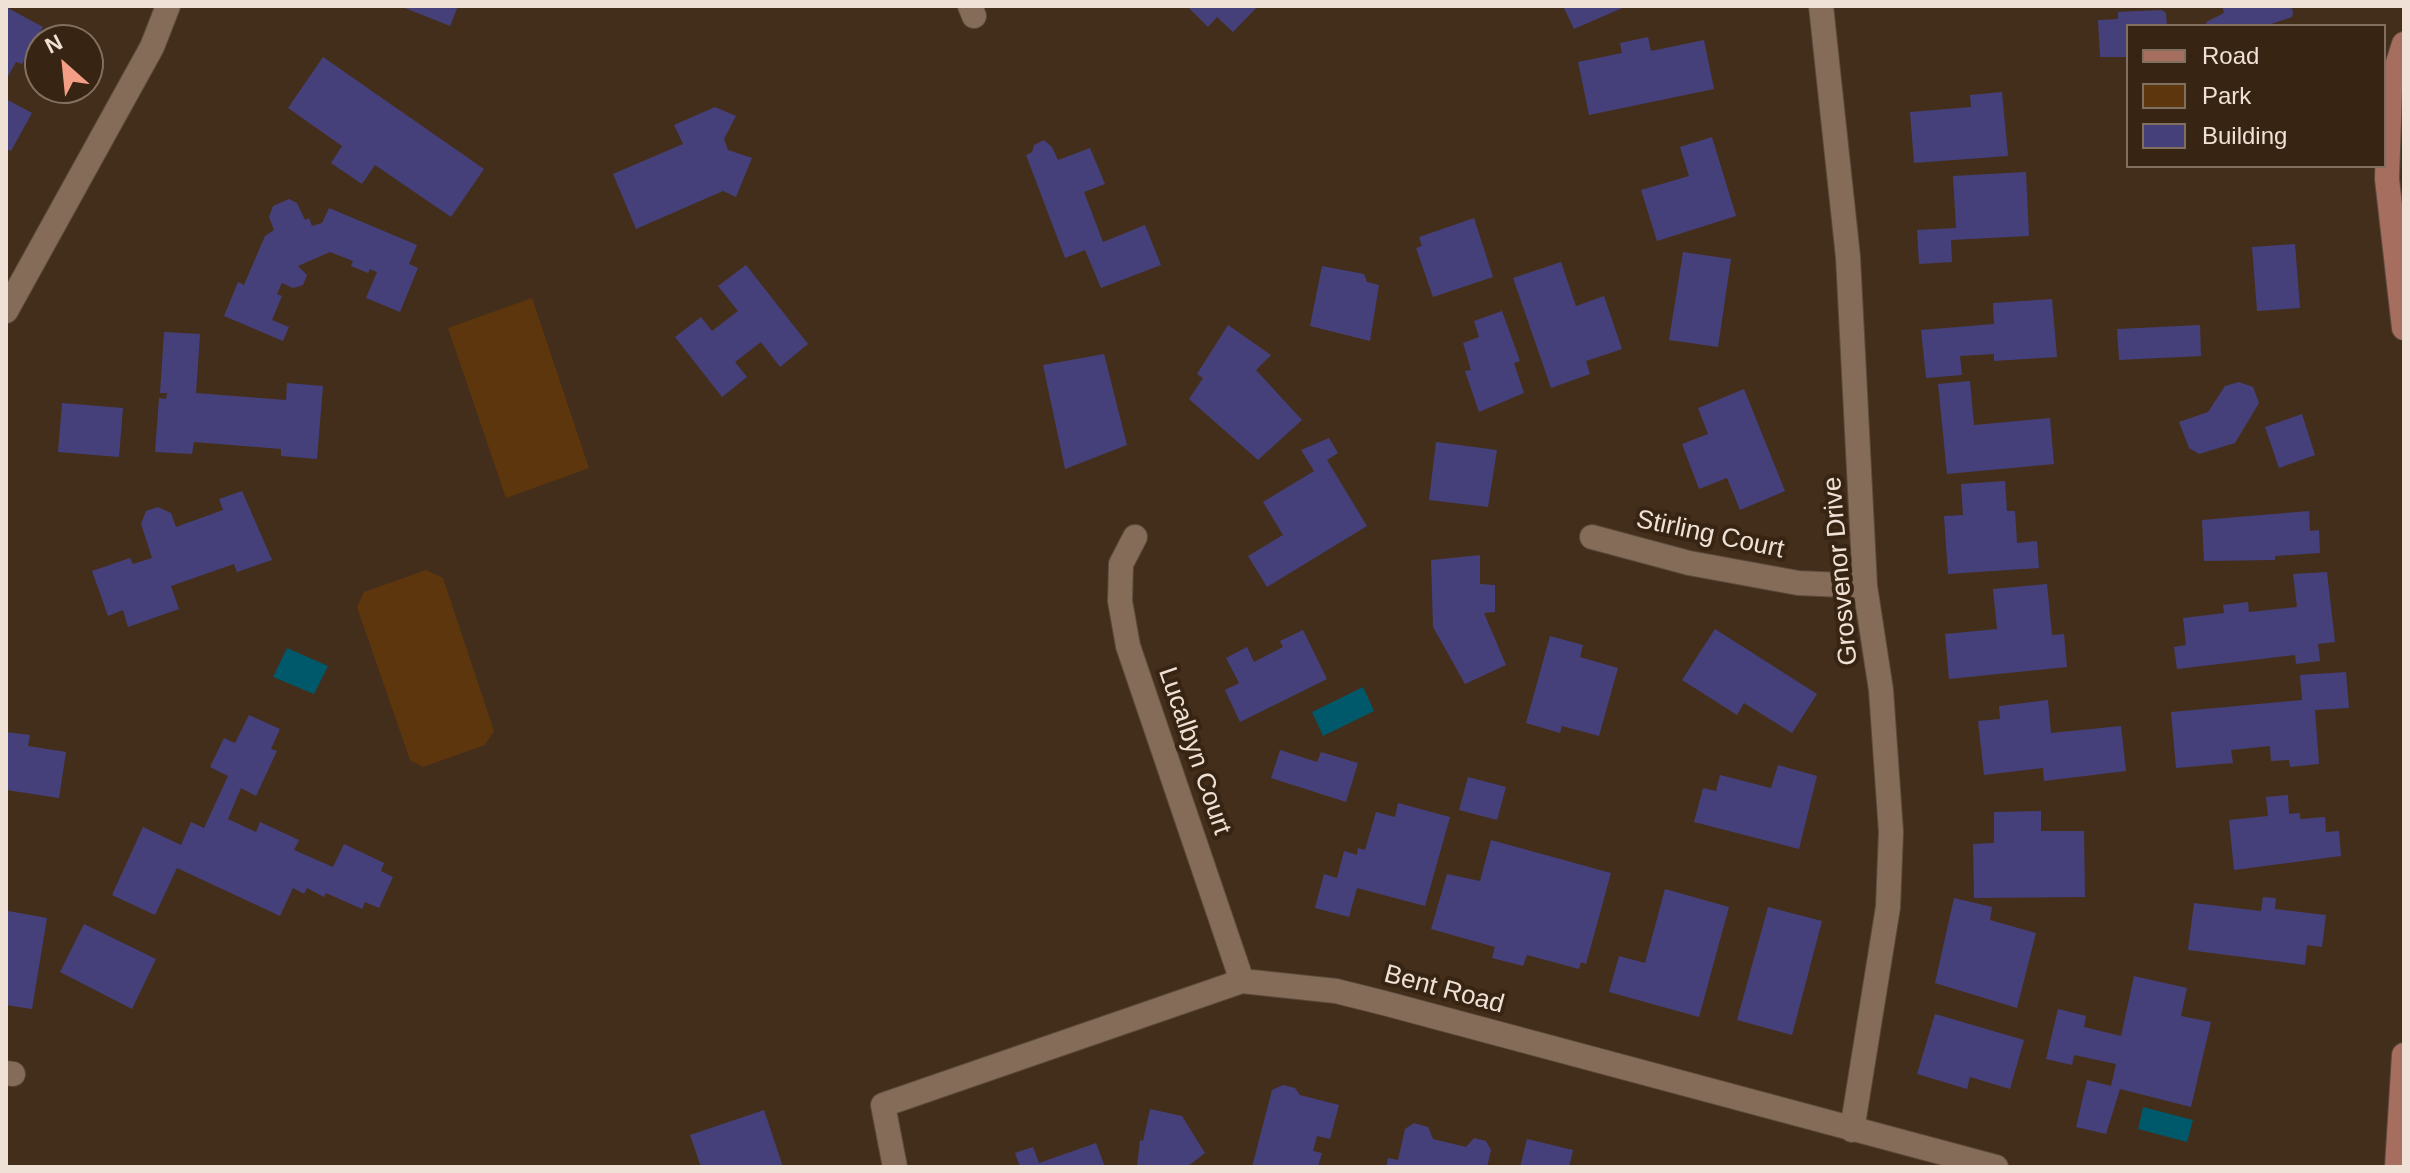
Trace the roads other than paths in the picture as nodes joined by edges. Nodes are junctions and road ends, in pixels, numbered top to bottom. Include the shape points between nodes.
1 (168, 6) edge
2 (1821, 6) edge
3 (2404, 44) edge
4 (6, 311) edge
5 (2404, 328) edge
6 (1135, 537) dead end
7 (1592, 537) dead end
8 (1865, 586) junction
9 (1242, 981) junction
10 (2404, 1055) edge
11 (1852, 1130) junction
12 (1928, 1158) edge
13 (895, 1167) edge
14 (1996, 1167) edge
15 (2397, 1167) edge

1 - 4 street via 152,47
2 - 8 street, Grosvenor Drive via 1848,257
3 - 5 street via 2390,88 2387,179
6 - 9 street, Lucalbyn Court via 1121,564 1120,601 1128,646
7 - 8 street, Stirling Court via 1689,563 1783,580
8 - 11 street, Grosvenor Drive via 1881,690 1891,832 1888,907
9 - 11 street, Bent Road via 1336,991
9 - 13 street, Bent Road via 883,1105
10 - 15 street
11 - 12 street, Bent Road
12 - 14 street, Bent Road

